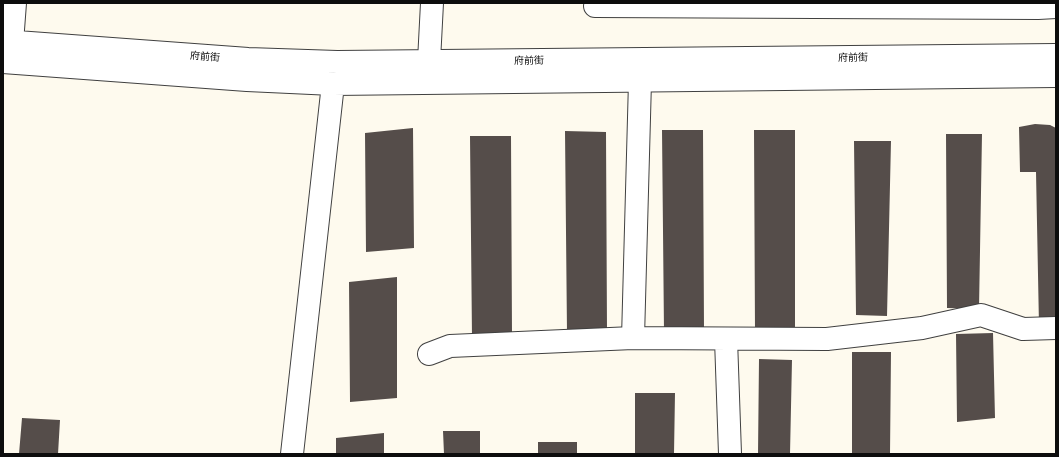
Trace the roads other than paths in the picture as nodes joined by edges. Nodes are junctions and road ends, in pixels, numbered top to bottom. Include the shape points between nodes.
1 (15, 3) edge
2 (432, 3) edge
3 (596, 6) dead end
4 (1056, 7) edge
5 (7, 41) edge
6 (1056, 55) edge
7 (429, 62) junction
8 (6, 63) edge
9 (1056, 76) edge
10 (640, 81) junction
11 (333, 84) junction
12 (1056, 328) edge
13 (633, 338) junction
14 (726, 339) junction
15 (429, 354) dead end
16 (292, 454) edge
17 (730, 454) edge

1 - 5 street
2 - 7 street
3 - 4 street
5 - 7 street, 府前街 via 248,59
5 - 8 street
6 - 7 street, 府前街
8 - 11 street, 府前街
9 - 10 street, 府前街
10 - 11 street, 府前街
10 - 13 street
11 - 16 street
12 - 14 street via 1023,329 981,315 922,328 827,339
13 - 14 street
13 - 15 street via 450,346
14 - 17 street

